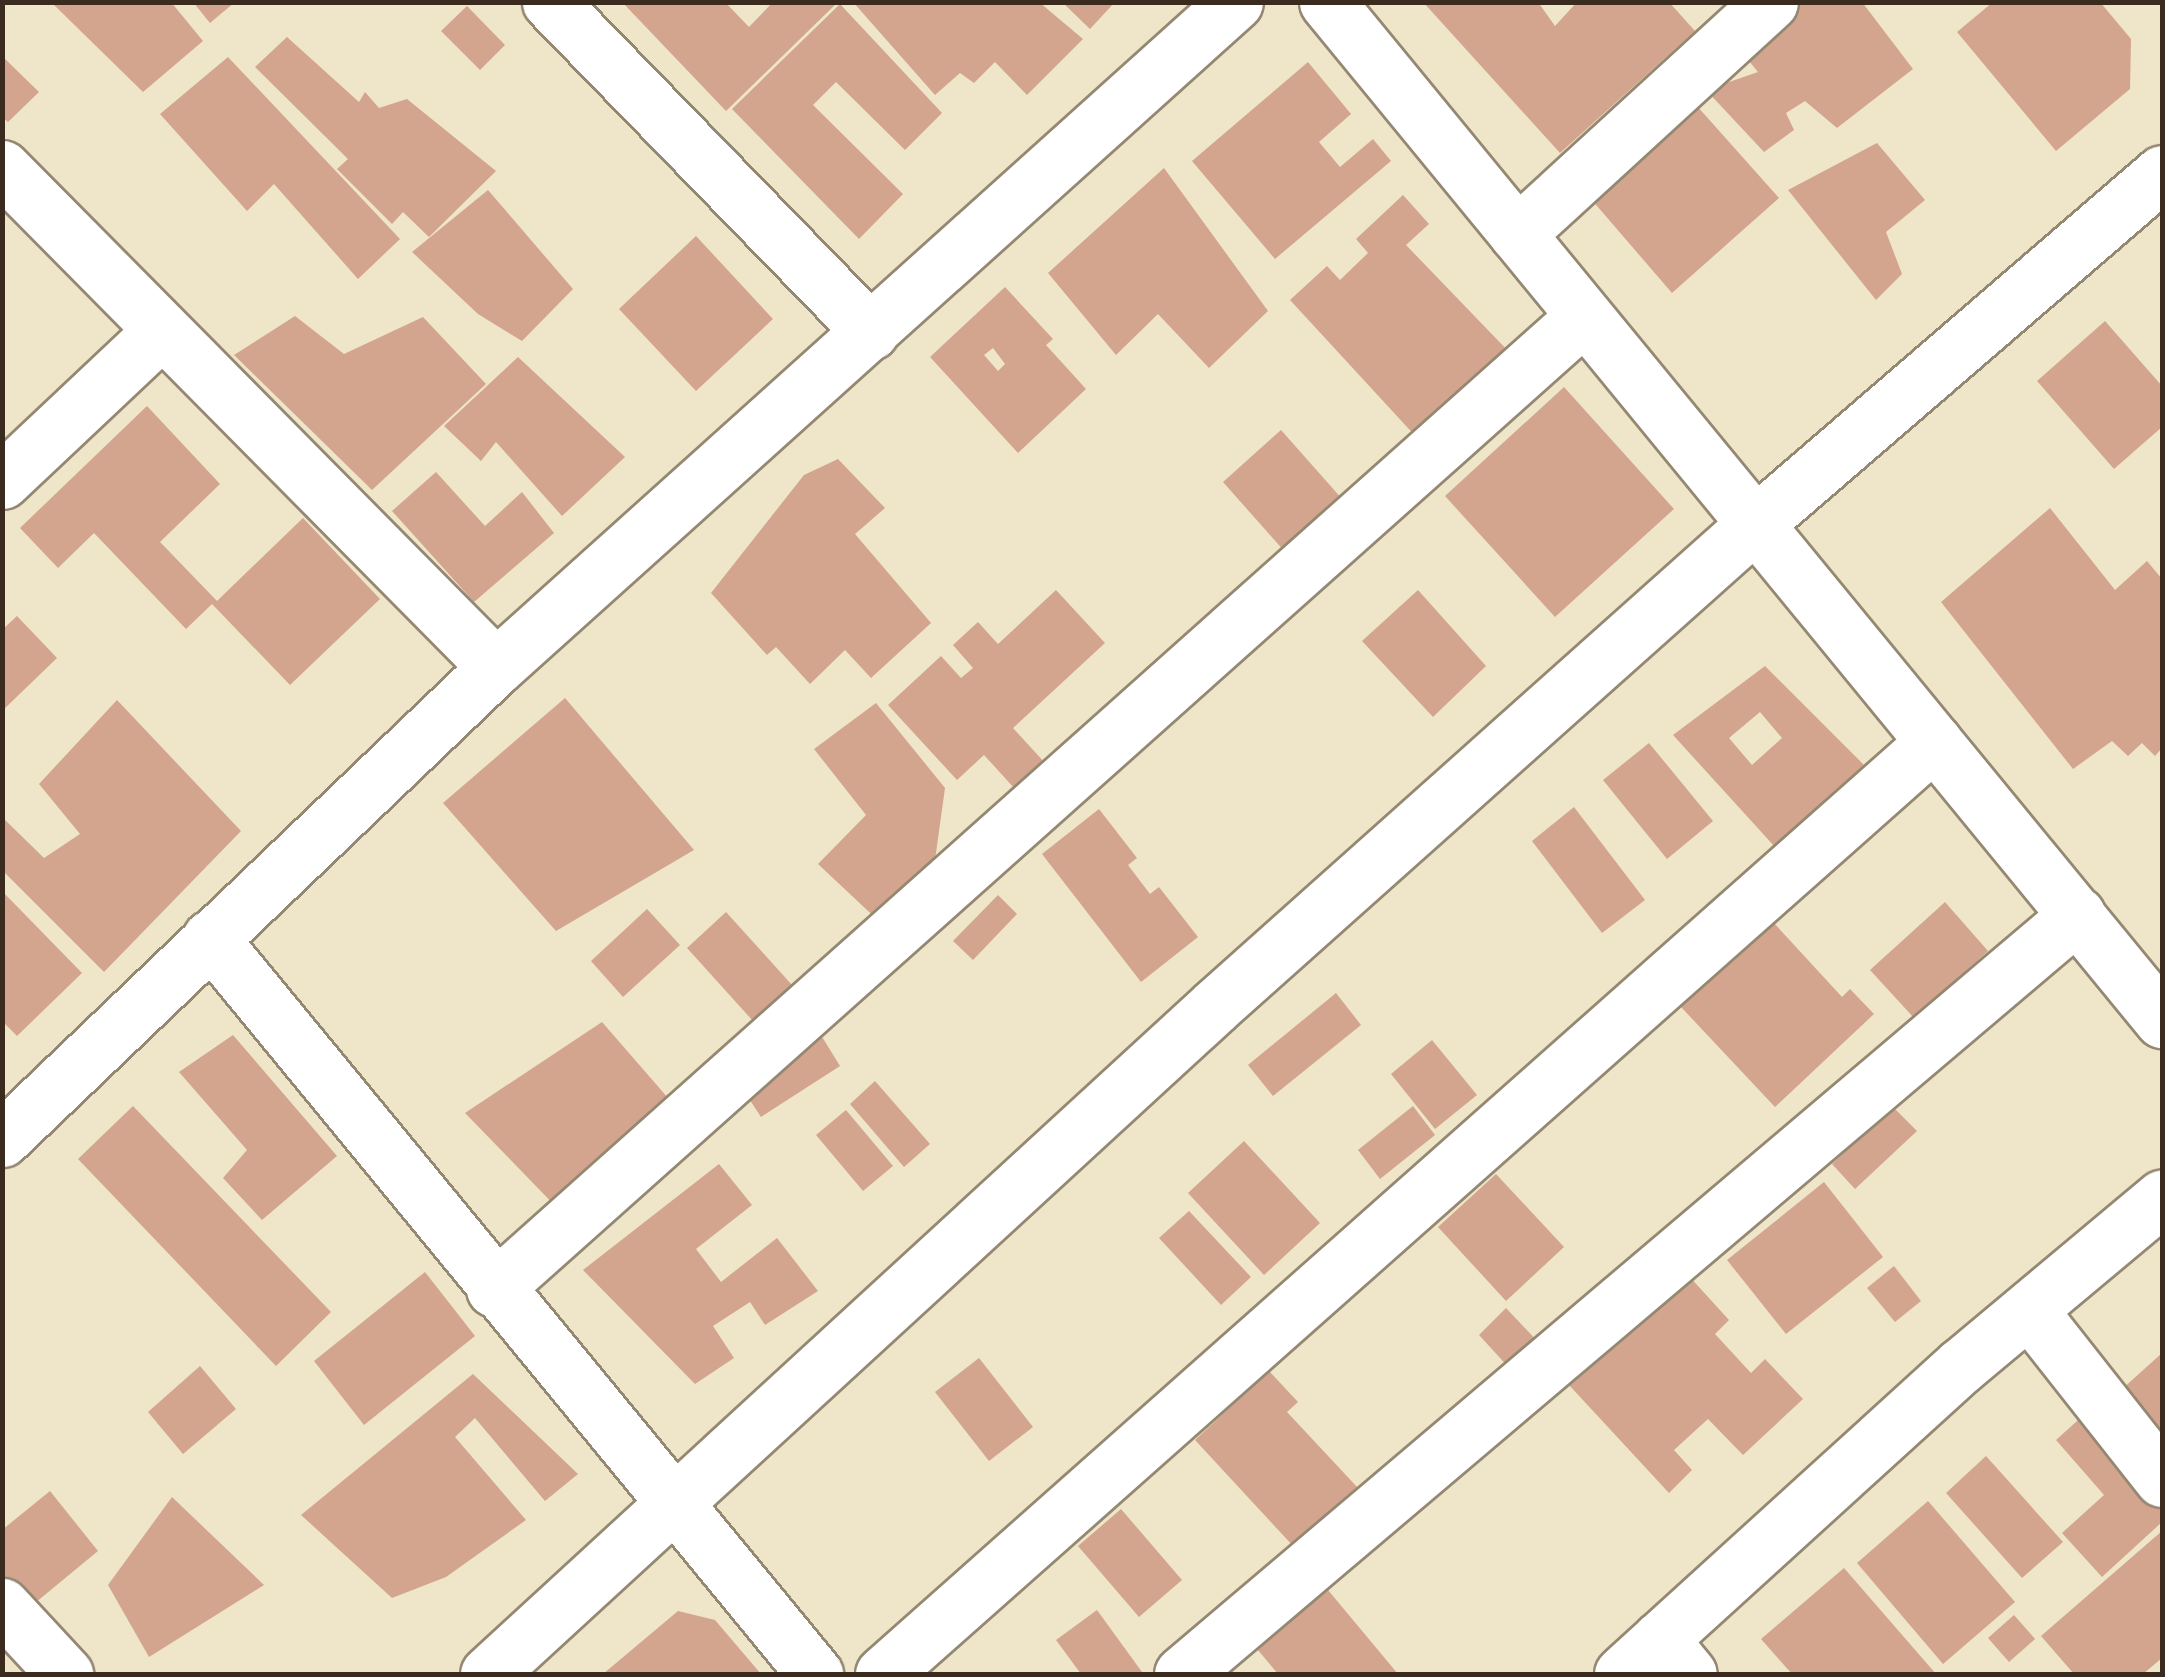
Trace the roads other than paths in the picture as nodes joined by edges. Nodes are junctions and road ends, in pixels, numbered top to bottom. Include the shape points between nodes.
1 (550, 2) edge
2 (1234, 2) edge
3 (1327, 2) edge
4 (1770, 2) edge
5 (2, 168) edge
6 (2162, 174) edge
7 (1517, 234) junction
8 (1581, 318) junction
9 (161, 332) junction
10 (871, 332) junction
11 (2, 481) edge
12 (1755, 524) junction
13 (496, 667) junction
14 (1934, 742) junction
15 (2076, 915) junction
16 (210, 938) junction
17 (2162, 1020) edge
18 (2, 1139) edge
19 (2162, 1198) edge
20 (494, 1289) junction
21 (2029, 1310) junction
22 (2162, 1479) edge
23 (675, 1504) junction
24 (2, 1606) edge
25 (1657, 1663) edge
26 (65, 1674) edge
27 (488, 1674) edge
28 (816, 1674) edge
29 (883, 1674) edge
30 (1182, 1674) edge

1 - 10 street
2 - 10 street
3 - 7 street
4 - 7 street
5 - 9 street
6 - 12 street
7 - 8 street
8 - 12 street
8 - 20 street
9 - 11 street
9 - 13 street
10 - 13 street
12 - 14 street
12 - 23 street via 1214,1007
13 - 16 street
14 - 15 street
14 - 29 street
15 - 17 street
15 - 30 street
16 - 18 street
16 - 20 street
19 - 21 street
20 - 23 street
21 - 22 street
21 - 25 street
23 - 27 street
23 - 28 street
24 - 26 street

